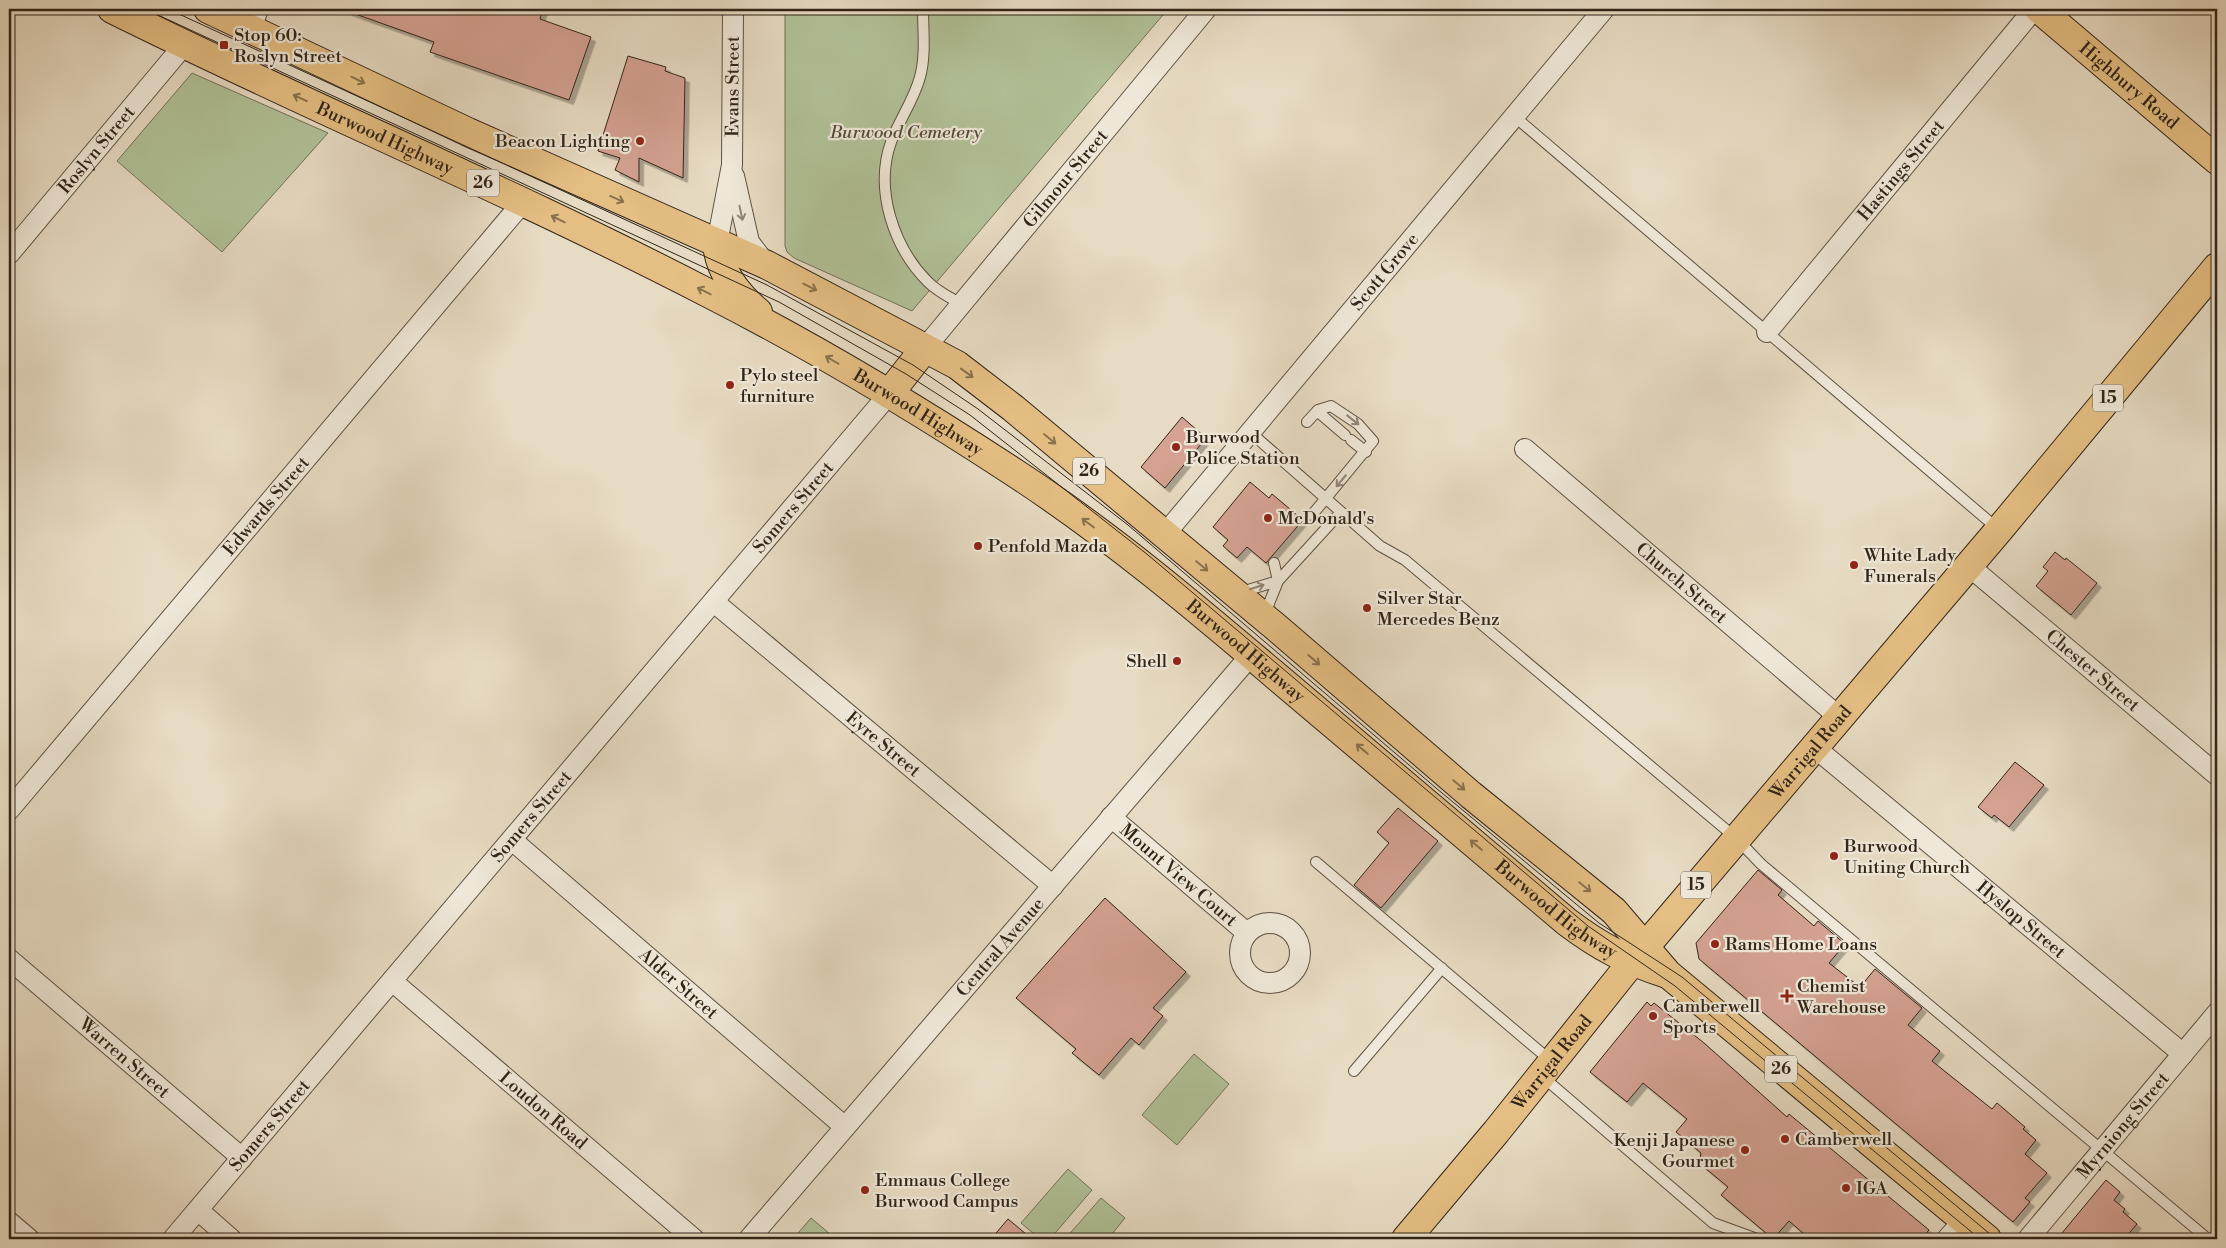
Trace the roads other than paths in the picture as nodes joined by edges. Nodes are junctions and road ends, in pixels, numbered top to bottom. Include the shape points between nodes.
1 (112, 9) edge
2 (208, 9) edge
3 (733, 9) edge
4 (923, 9) edge
5 (1206, 9) edge
6 (1604, 9) edge
7 (2034, 9) edge
8 (2039, 9) edge
9 (255, 19) edge
10 (184, 45) junction
11 (1514, 116) junction
12 (2217, 160) edge
13 (732, 165) junction
14 (549, 170) junction
15 (523, 202) junction
16 (717, 243) junction
17 (9, 254) edge
18 (767, 265) junction
19 (2217, 267) edge
20 (963, 305) junction
21 (778, 330) junction
22 (1767, 332) junction
23 (925, 348) junction
24 (889, 394) junction
25 (1317, 411) junction
26 (1307, 422) dead end
27 (1250, 432) junction
28 (1525, 450) dead end
29 (1366, 452) junction
30 (1326, 499) junction
31 (1341, 512) junction
32 (1312, 515) dead end
33 (2000, 530) junction
34 (1165, 534) junction
35 (1141, 563) junction
36 (1274, 563) dead end
37 (1969, 566) junction
38 (1278, 581) junction
39 (1236, 594) junction
40 (714, 602) junction
41 (1270, 623) junction
42 (1251, 656) junction
43 (1839, 717) junction
44 (1813, 746) junction
45 (2217, 775) edge
46 (9, 810) edge
47 (1110, 817) junction
48 (1736, 838) junction
49 (512, 840) junction
50 (1316, 862) dead end
51 (1053, 886) junction
52 (1247, 934) dead end
53 (1638, 955) junction
54 (9, 959) edge
55 (1442, 968) junction
56 (392, 981) junction
57 (2217, 1013) edge
58 (2183, 1054) junction
59 (1546, 1068) junction
60 (1354, 1070) dead end
61 (845, 1127) junction
62 (2102, 1151) junction
63 (242, 1158) junction
64 (198, 1210) junction
65 (9, 1222) edge
66 (1955, 1229) edge
67 (29, 1239) edge
68 (173, 1239) edge
69 (232, 1239) edge
70 (694, 1239) edge
71 (749, 1239) edge
72 (1406, 1239) edge
73 (1757, 1239) edge
74 (1987, 1239) edge
75 (2028, 1239) edge
76 (2208, 1239) edge

1 - 10 main road, Burwood Highway / 26
2 - 9 main road, Burwood Highway / 26
3 - 13 street, Evans Street
4 - 20 lane via 920,77 890,144 885,167 888,209 916,269 929,284
5 - 20 street, Gilmour Street
6 - 11 street, Scott Grove
7 - 22 street, Hastings Street
8 - 12 main road, Highbury Road
9 -> 14 main road, Burwood Highway / 26
15 -> 10 main road, Burwood Highway / 26
10 - 17 street, Roslyn Street
11 - 22 lane
11 - 27 street, Scott Grove
13 - 16 street, Evans Street
13 -> 18 street, Evans Street via 749,242
14 - 15 main road
14 -> 16 main road, Burwood Highway / 26
21 -> 15 main road, Burwood Highway / 26
15 - 46 street, Edwards Street
16 - 18 main road, Burwood Highway / 26
16 - 21 main road via 728,278 752,307
18 -> 23 main road, Burwood Highway / 26
19 - 33 main road, Warrigal Road / 15
20 - 23 street, Gilmour Street
24 -> 21 main road, Burwood Highway / 26
22 - 33 lane
23 - 24 main road
23 -> 34 main road, Burwood Highway / 26 via 984,385
35 -> 24 main road, Burwood Highway / 26 via 1017,474
24 - 40 street, Somers Street
25 - 26 lane
25 - 29 lane
25 -> 29 lane via 1331,406 1358,424 1373,441
27 - 30 lane
27 - 34 street, Scott Grove
28 - 43 street, Church Street
29 -> 30 lane
30 - 31 lane
30 - 32 lane
31 - 38 lane
31 - 48 lane via 1380,546 1405,560
33 - 37 main road, Warrigal Road / 15
34 - 35 main road
34 -> 39 main road, Burwood Highway / 26
35 - 42 main road, Burwood Highway / 26
36 - 38 lane
37 - 43 main road, Warrigal Road / 15
37 - 45 street, Chester Street
39 -> 38 lane
38 - 41 lane
39 - 41 main road, Burwood Highway / 26
40 - 49 street, Somers Street
40 - 51 street, Eyre Street
41 - 42 main road
41 -> 53 main road, Burwood Highway / 26 via 1471,795 1614,911 1628,924
42 - 47 street, Central Avenue
53 -> 42 main road, Burwood Highway / 26 via 1594,943
43 - 44 main road, Warrigal Road / 15
44 - 48 main road, Warrigal Road / 15
44 - 58 street, Hyslop Street
47 - 51 street, Central Avenue
47 - 52 street, Mount View Court
48 - 53 main road, Warrigal Road / 15
48 - 62 lane via 1761,864
49 - 56 street, Somers Street
49 - 61 street, Alder Street
50 - 55 lane
51 - 61 street, Central Avenue
53 - 59 main road, Warrigal Road / 15
53 - 66 main road, 26 via 1668,974
54 - 63 street, Warren Street
55 - 59 lane
55 - 60 lane
56 - 63 street, Somers Street
56 - 70 street, Loudon Road
57 - 58 street, Myrniong Street
58 - 62 street, Myrniong Street
59 - 72 main road, Warrigal Road / 15
59 - 73 lane via 1713,1223
61 - 71 street, Central Avenue
62 - 75 street, Myrniong Street
62 - 76 lane
63 - 64 street, Somers Street
64 - 68 street, Somers Street
64 - 69 street
65 - 67 street
66 - 74 main road, 26

